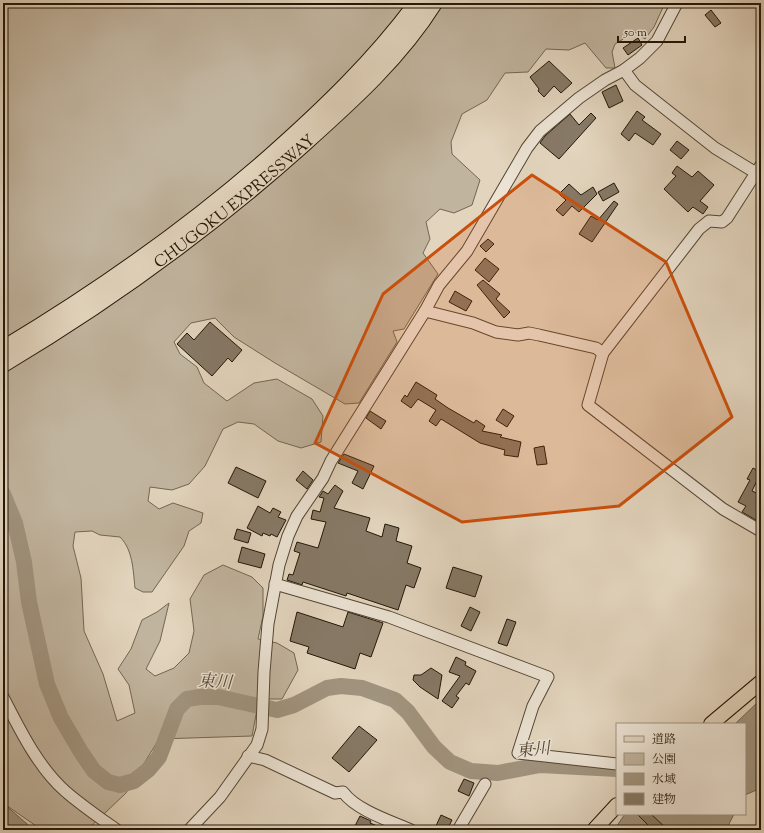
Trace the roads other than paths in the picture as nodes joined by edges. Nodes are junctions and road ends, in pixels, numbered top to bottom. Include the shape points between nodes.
1 (417, 3) edge
2 (434, 3) edge
3 (677, 3) edge
4 (624, 70) junction
5 (759, 171) edge
6 (425, 310) junction
7 (3, 349) edge
8 (603, 353) junction
9 (3, 364) edge
10 (761, 531) edge
11 (275, 584) junction
12 (761, 682) edge
13 (3, 697) edge
14 (712, 723) edge
15 (248, 756) junction
16 (616, 764) edge
17 (485, 784) dead end
18 (616, 806) edge
19 (117, 830) edge
20 (189, 830) edge
21 (411, 830) edge
22 (458, 830) edge
23 (594, 830) edge

1 - 7 highway, CHUGOKU EXPRESSWAY via 367,66 332,102 234,189 120,274 59,316
2 - 9 highway, CHUGOKU EXPRESSWAY via 406,43 341,111 240,199 183,245 120,290
3 - 4 street via 657,41
4 - 5 street via 635,85 715,148
4 - 6 street via 580,98 540,131 527,148 467,251 439,285
5 - 8 street via 727,218 722,222 709,221 699,229
6 - 8 street via 473,322 496,332 539,335 596,348
6 - 11 street via 323,478 297,516 288,536
8 - 10 street via 588,405 723,509
11 - 15 street via 268,624 262,729 257,745
11 - 16 street via 389,617 548,677 534,706 518,753
12 - 14 main road
13 - 19 street via 44,767 65,791
15 - 20 street via 220,797
15 - 21 street via 265,760 335,793 343,792 374,814
17 - 22 street
18 - 23 main road

